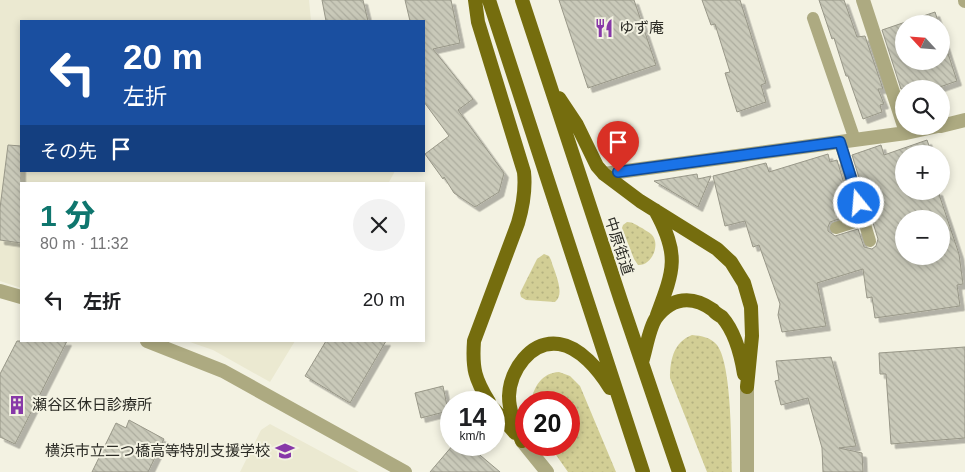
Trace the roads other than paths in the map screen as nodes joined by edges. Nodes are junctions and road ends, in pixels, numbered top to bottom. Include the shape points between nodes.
1 (475, 0) edge
2 (489, 0) edge
3 (522, 0) edge
4 (863, 0) edge
5 (813, 18) dead end
6 (548, 81) junction
7 (895, 98) edge
8 (965, 120) edge
9 (950, 124) edge
10 (895, 130) edge
11 (855, 140) junction
12 (840, 142) junction
13 (604, 174) junction
14 (654, 210) junction
15 (864, 220) junction
16 (836, 228) dead end
17 (870, 241) dead end
18 (0, 290) edge
19 (20, 297) edge
20 (655, 320) junction
21 (150, 342) edge
22 (642, 362) junction
23 (747, 387) junction
24 (483, 391) edge
25 (619, 402) junction
26 (505, 421) edge
27 (515, 425) edge
28 (515, 433) edge
29 (534, 456) edge
30 (405, 472) edge
31 (547, 472) edge
32 (643, 472) edge
33 (679, 472) edge
34 (747, 472) edge

1 - 24 main road via 478,22 524,172 526,190 518,224 474,341 474,369
2 - 25 main road
3 - 6 main road, 中原街道
4 - 7 street
5 - 11 lane
6 - 13 main road via 577,125 596,166
6 - 22 main road, 中原街道
8 - 9 street
10 - 11 street
11 - 12 street
12 - 13 street
12 - 15 lane
13 - 14 main road
14 - 20 main road via 672,254 672,269
14 - 23 main road via 717,249 731,262 744,283 751,307 752,336
15 - 16 lane
15 - 17 lane
18 - 19 street
20 - 22 main road
20 - 23 main road via 665,308 678,301 692,300 722,317 742,360
21 - 30 street via 223,371
22 - 33 main road, 中原街道
23 - 34 street
25 - 27 main road via 595,366 579,352 558,344 539,347 521,360 512,379 509,398
25 - 32 main road
26 - 28 main road
29 - 31 street

